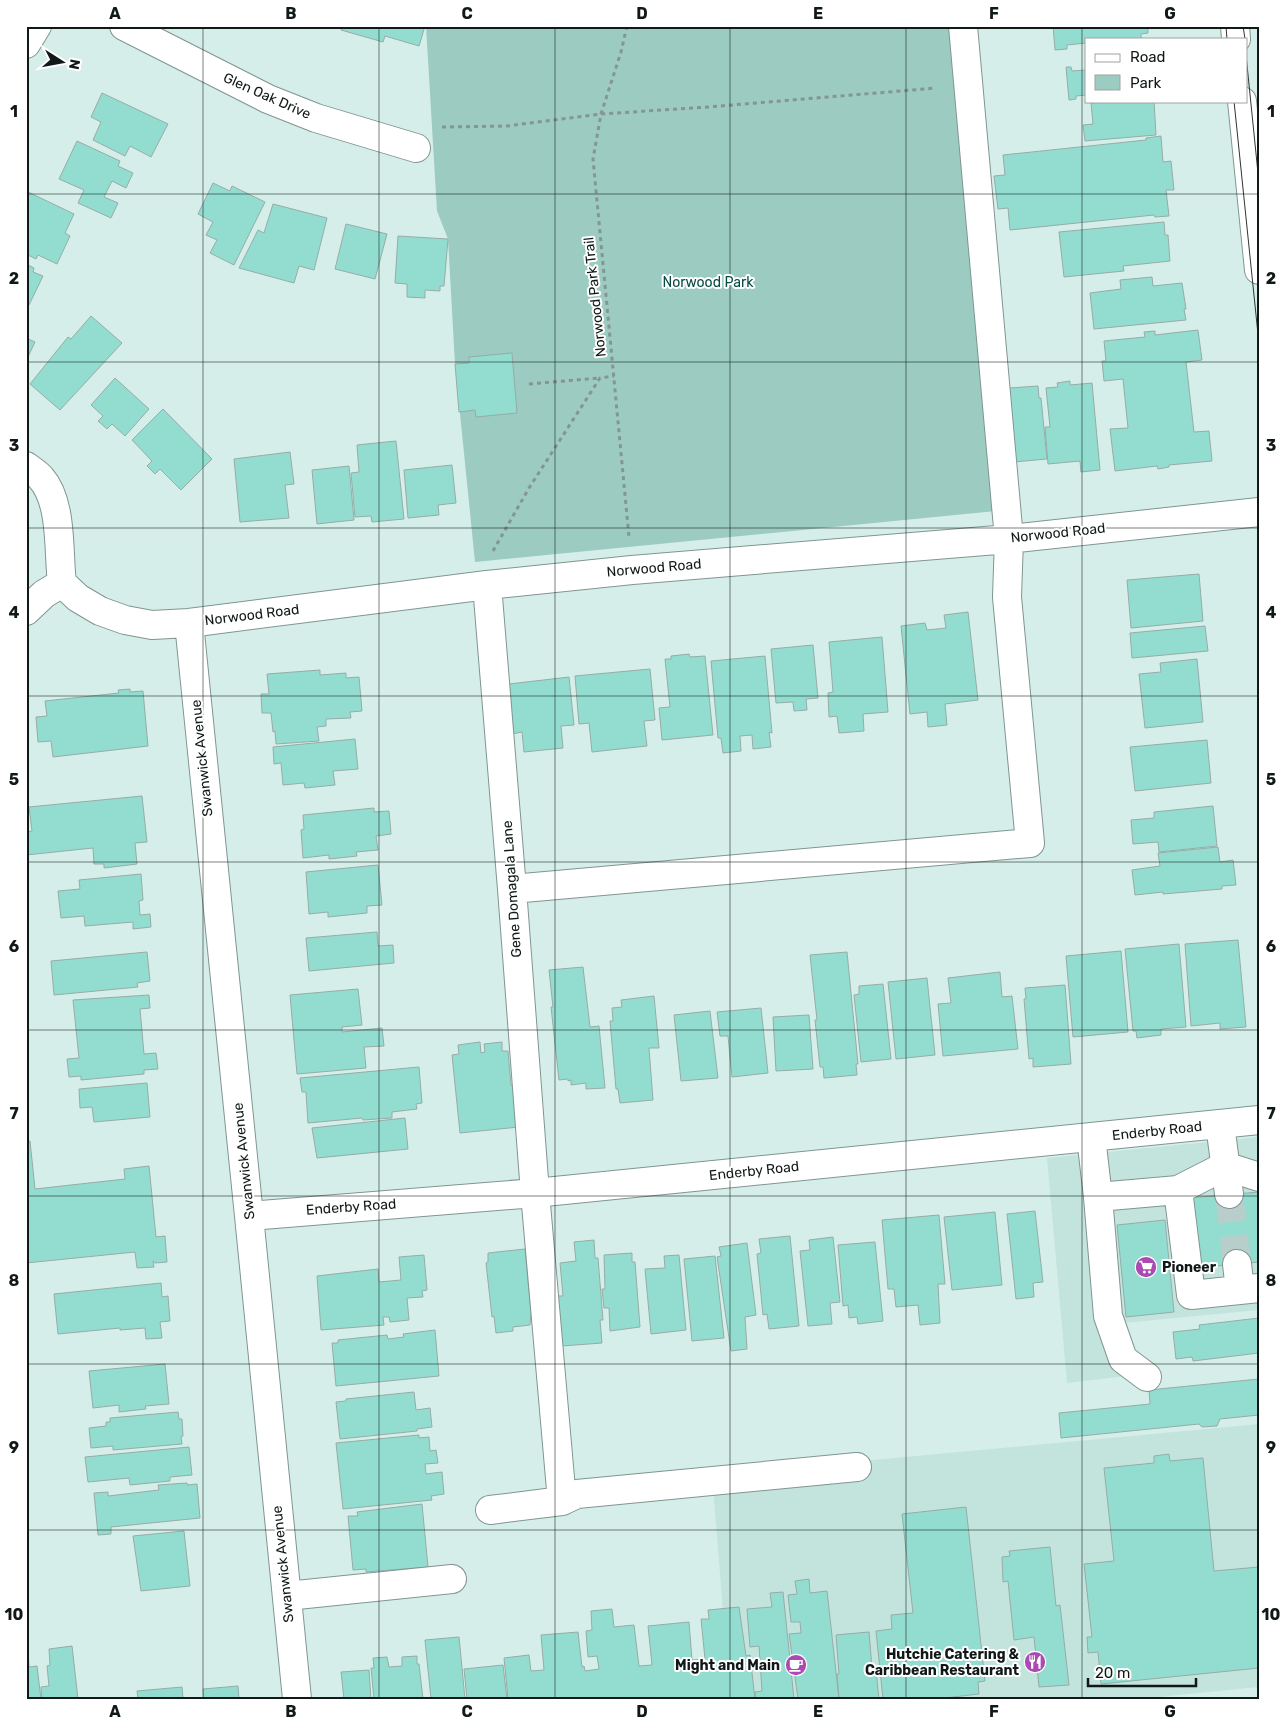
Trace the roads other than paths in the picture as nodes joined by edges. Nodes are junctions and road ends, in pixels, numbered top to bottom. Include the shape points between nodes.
1 (37, 26) edge
2 (124, 26) edge
3 (962, 26) edge
4 (26, 44) edge
5 (1242, 102) edge
6 (416, 148) dead end
7 (1259, 270) edge
8 (26, 466) edge
9 (1259, 512) edge
10 (1009, 539) junction
11 (62, 583) junction
12 (488, 585) junction
13 (26, 611) edge
14 (189, 623) junction
15 (512, 889) junction
16 (1259, 1120) edge
17 (1220, 1124) junction
18 (1091, 1137) junction
19 (1225, 1166) junction
20 (1259, 1177) edge
21 (1178, 1190) junction
22 (535, 1193) junction
23 (1230, 1194) tunnel mouth
24 (1098, 1197) junction
25 (250, 1216) junction
26 (1237, 1264) tunnel mouth
27 (1249, 1289) edge
28 (1147, 1377) dead end
29 (857, 1466) dead end
30 (562, 1501) junction
31 (490, 1510) dead end
32 (452, 1579) dead end
33 (287, 1596) junction
34 (296, 1699) edge

1 - 4 street
2 - 6 street, Glen Oak Drive via 268,99 316,118
3 - 10 street
5 - 7 street
8 - 11 street via 41,478 50,492 57,516
9 - 10 street, Norwood Road
10 - 12 street, Norwood Road
10 - 15 street via 1008,597 1030,843
11 - 13 street
11 - 14 street, Norwood Road via 78,598 100,611 125,620 152,625
12 - 14 street, Norwood Road
12 - 15 street, Gene Domagala Lane
14 - 25 street, Swanwick Avenue
15 - 22 street, Gene Domagala Lane
16 - 17 street, Enderby Road
17 - 18 street, Enderby Road
17 - 19 street
18 - 22 street, Enderby Road
18 - 24 street
19 - 20 street
19 - 21 street
19 - 23 street
21 - 24 street
21 - 27 street via 1191,1295
22 - 25 street, Enderby Road
22 - 30 street, Gene Domagala Lane
24 - 28 street via 1108,1316 1123,1359
25 - 33 street, Swanwick Avenue
26 - 27 street
29 - 30 street via 578,1494
30 - 31 street
32 - 33 street
33 - 34 street, Swanwick Avenue

